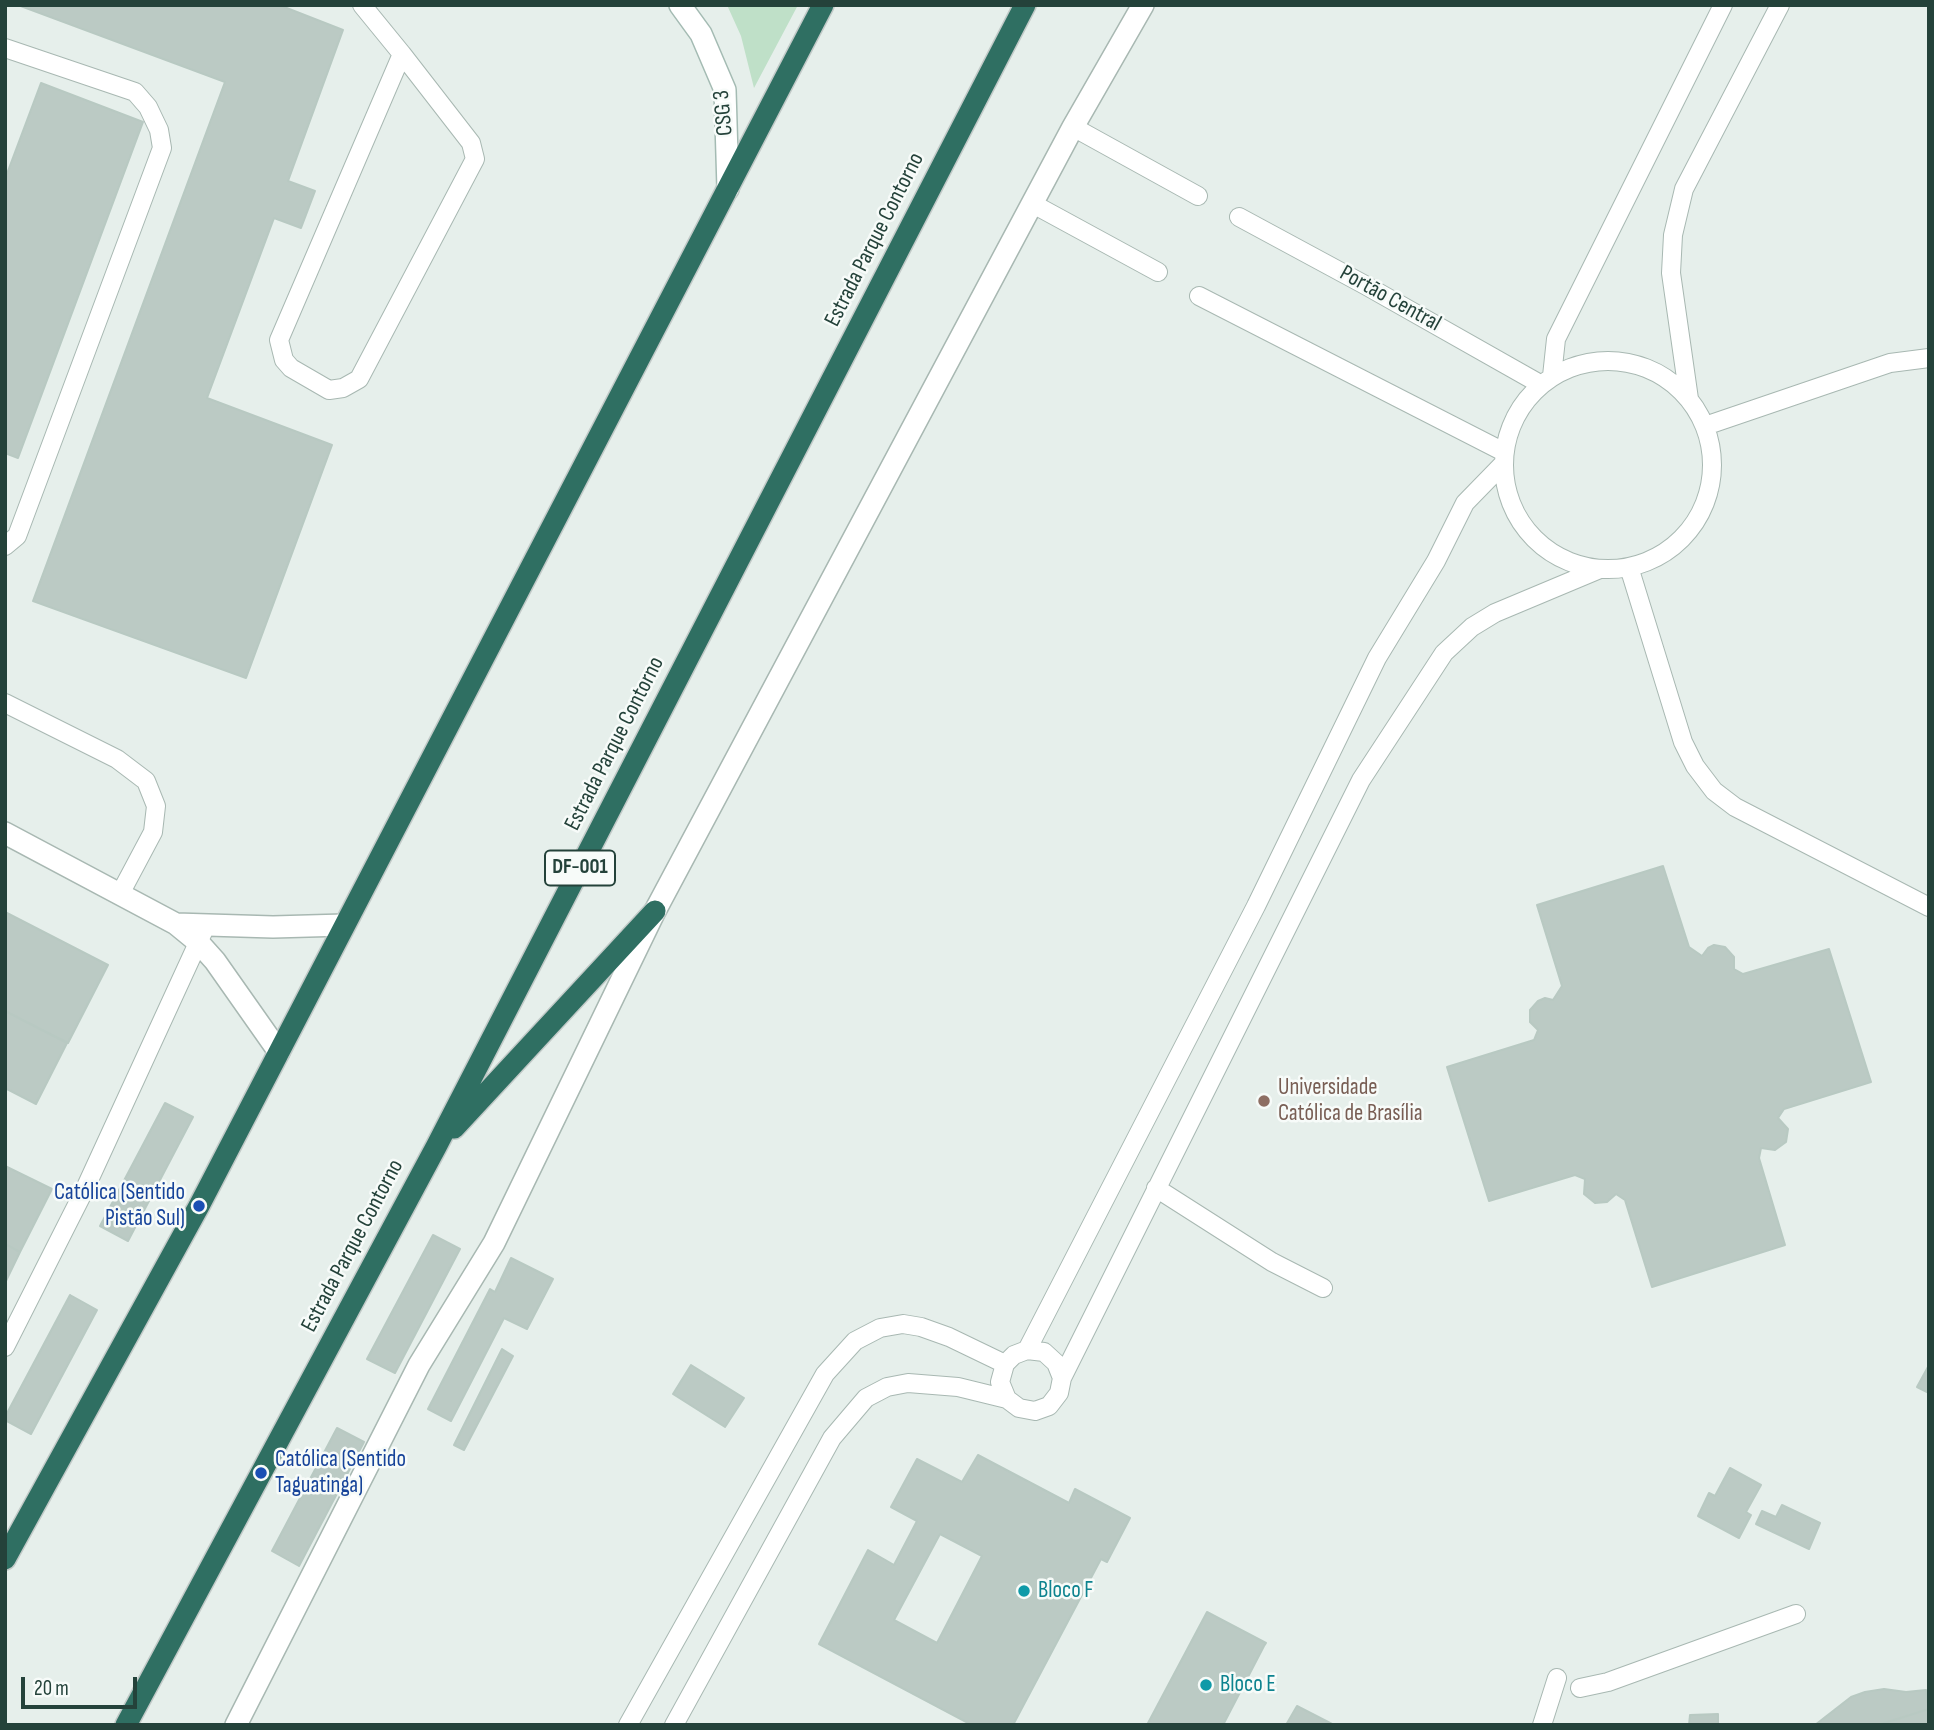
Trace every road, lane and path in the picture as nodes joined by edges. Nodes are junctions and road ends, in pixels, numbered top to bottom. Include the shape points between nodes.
1 (362, 5) edge
2 (680, 5) edge
3 (823, 5) edge
4 (1025, 5) edge
5 (1143, 5) edge
6 (1723, 5) edge
7 (1780, 5) edge
8 (5, 48) edge
9 (402, 54) junction
10 (1073, 127) junction
11 (728, 189) junction
12 (1198, 196) dead end
13 (1034, 204) junction
14 (1239, 217) dead end
15 (1158, 272) dead end
16 (1199, 296) dead end
17 (1929, 358) edge
18 (1546, 380) junction
19 (1689, 399) junction
20 (1705, 426) junction
21 (1503, 458) junction
22 (5, 546) edge
23 (1629, 567) junction
24 (1600, 569) junction
25 (5, 703) edge
26 (5, 833) edge
27 (120, 894) junction
28 (1929, 907) edge
29 (655, 911) junction
30 (209, 923) junction
31 (176, 924) junction
32 (344, 925) junction
33 (198, 942) junction
34 (279, 1052) junction
35 (436, 1147) junction
36 (1156, 1188) junction
37 (1323, 1288) dead end
38 (5, 1347) edge
39 (1027, 1350) junction
40 (1005, 1364) junction
41 (1062, 1378) junction
42 (1007, 1399) junction
43 (5, 1559) edge
44 (1796, 1614) dead end
45 (1558, 1678) dead end
46 (1580, 1688) dead end
47 (126, 1725) edge
48 (236, 1725) edge
49 (628, 1725) edge
50 (674, 1725) edge
51 (1542, 1725) edge

1 - 9 lane
2 - 11 street, CSG 3 via 701,34 725,90
3 - 11 highway
4 - 35 highway, Estrada Parque Contorno / DF-001
5 - 10 street
6 - 18 lane via 1556,339
7 - 19 lane via 1684,189 1673,235 1671,273
8 - 22 lane via 135,92 148,107 162,148 17,536
9 - 9 lane via 279,340 291,368 329,390 359,379 475,159 471,143
10 - 12 lane
10 - 13 street
11 - 32 highway
13 - 15 lane
13 - 29 street
14 - 18 lane, Portão Central
16 - 21 lane
17 - 20 lane via 1891,363
18 - 19 lane via 1587,362 1625,361 1661,374
18 - 21 lane via 1522,404 1510,427
19 - 20 lane
20 - 23 lane via 1713,471 1700,514 1670,549
21 - 24 lane via 1506,490 1531,536 1551,553
21 - 39 lane via 1465,503 1377,658 1256,906
23 - 24 lane
23 - 28 lane via 1683,742 1714,791 1735,807
24 - 36 lane via 1496,612 1444,653 1361,780
25 - 27 lane via 117,759 146,781 156,806 153,832
26 - 27 street
27 - 31 street
29 - 35 highway
29 - 48 street via 494,1243 419,1365
30 - 31 street
30 - 32 street
30 - 33 lane
31 - 33 street
32 - 34 highway
33 - 34 street
33 - 38 lane via 84,1191
34 - 43 highway
35 - 47 highway, Estrada Parque Contorno / DF-001
36 - 37 lane via 1272,1262
36 - 41 lane
39 - 40 lane
39 - 41 lane via 1044,1352 1056,1363
40 - 42 lane via 1000,1382
40 - 49 lane via 949,1337 903,1324 880,1328 855,1341 825,1374
41 - 42 lane via 1059,1393 1042,1409 1019,1409
42 - 50 lane via 958,1387 908,1383 866,1398 832,1438
44 - 46 lane
45 - 51 lane

